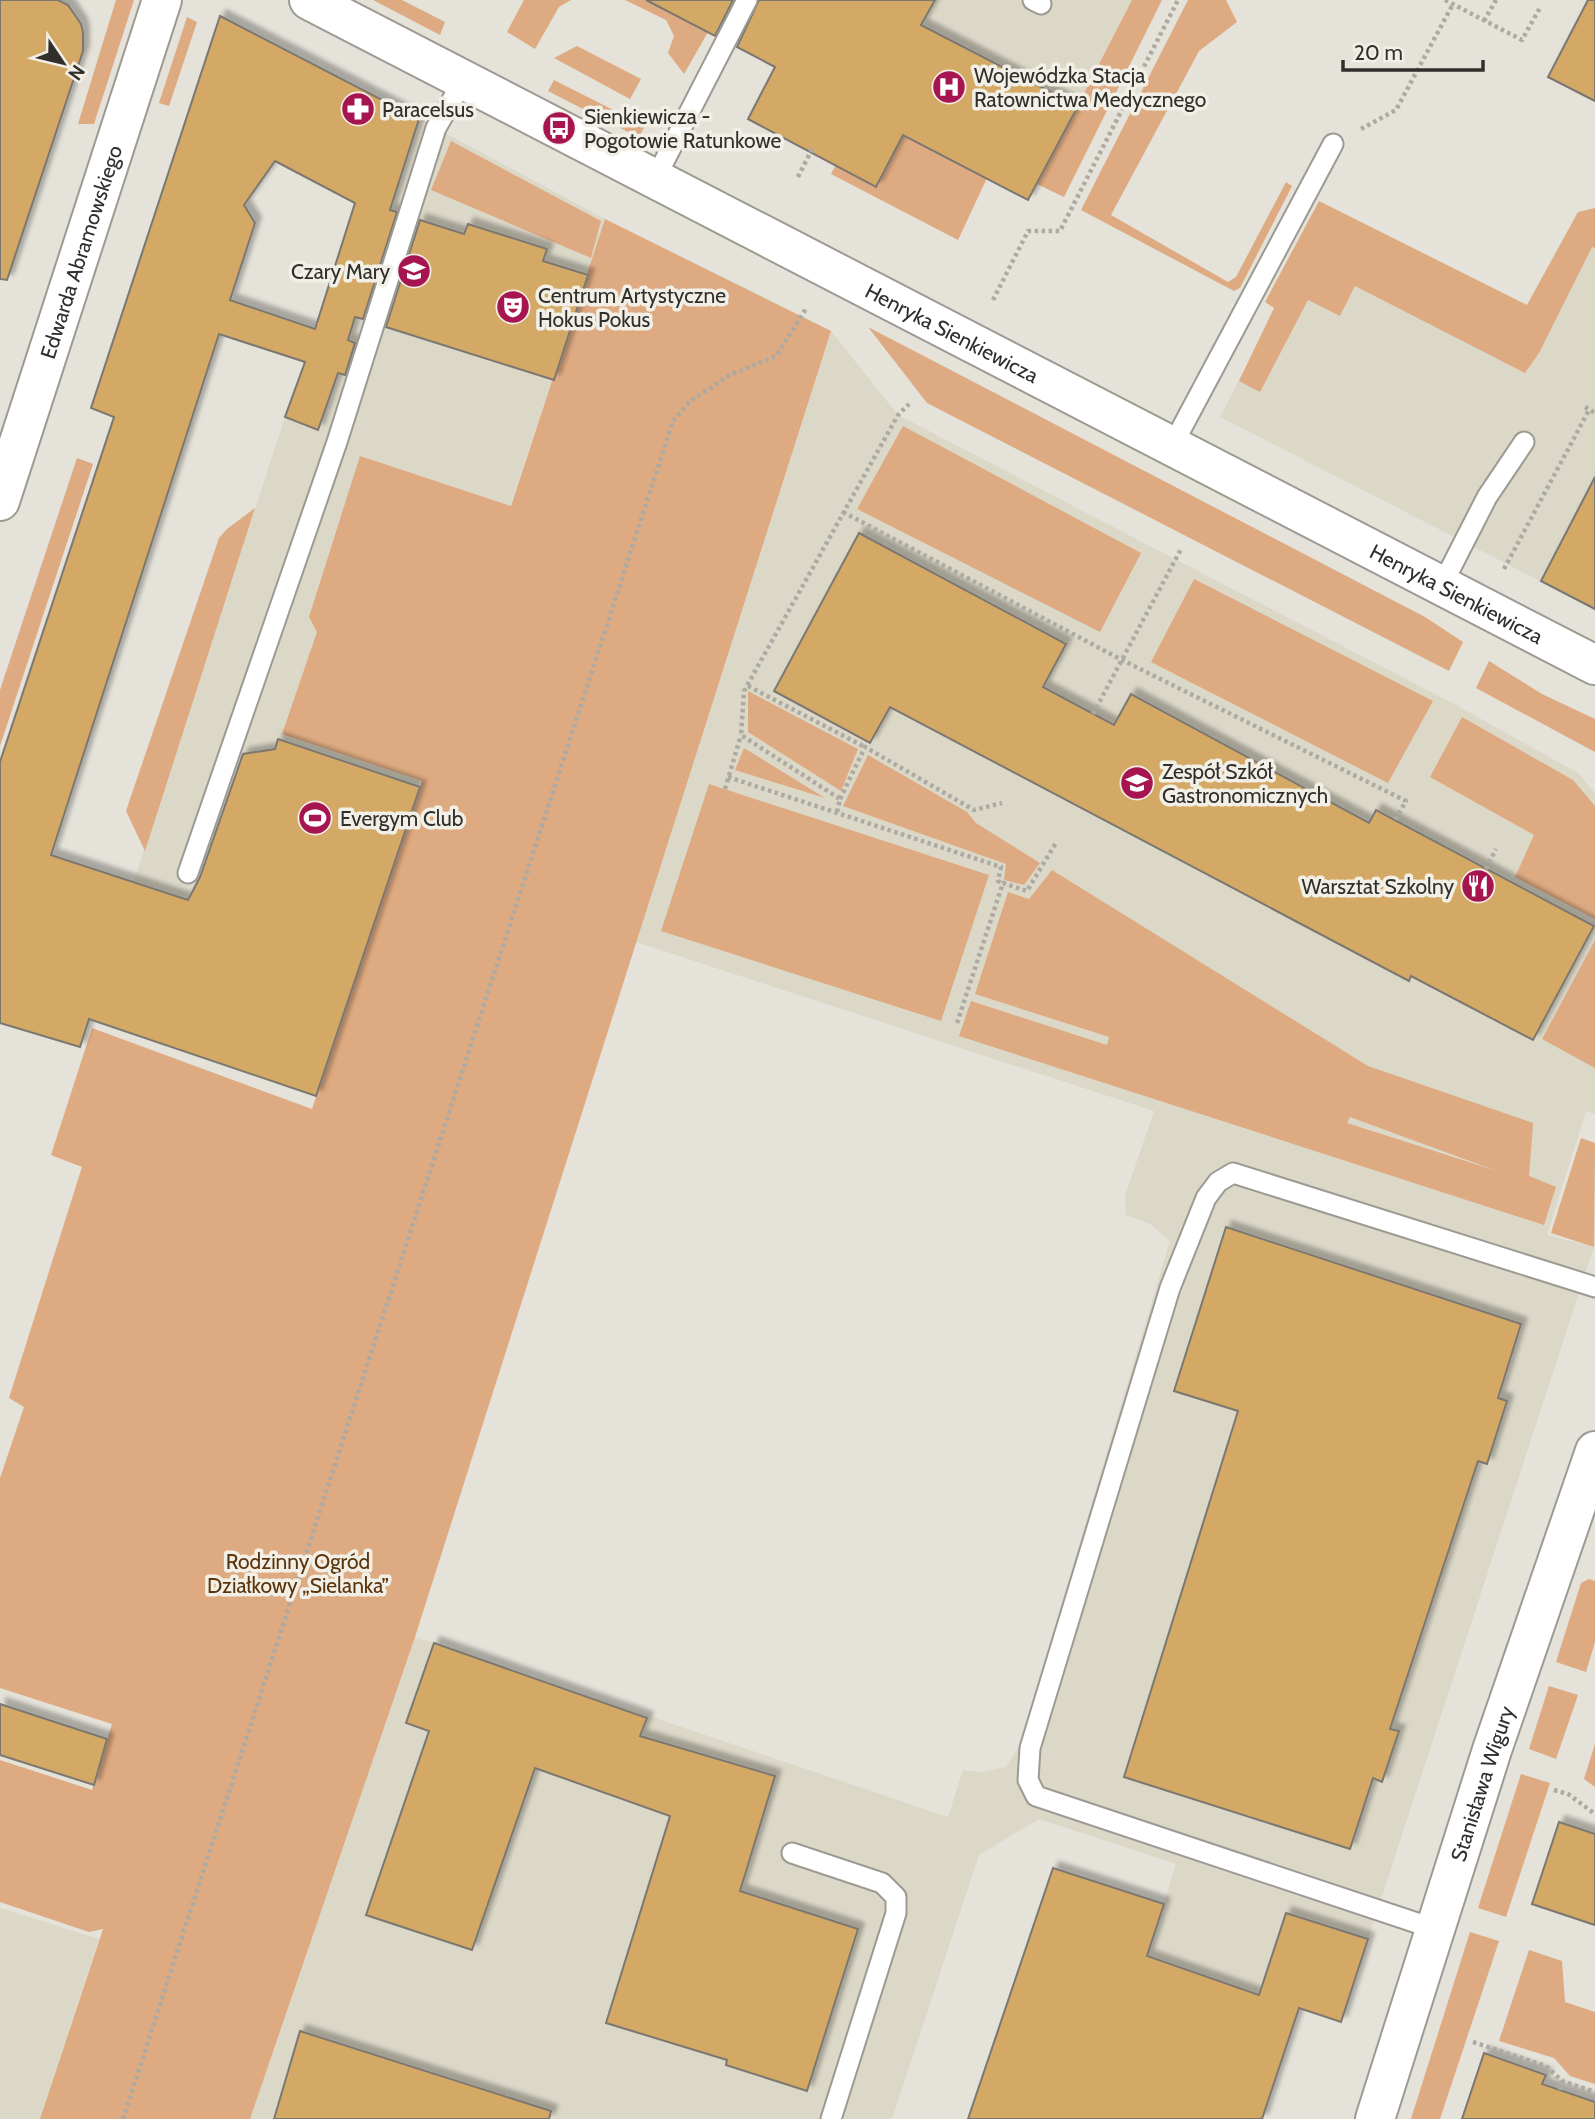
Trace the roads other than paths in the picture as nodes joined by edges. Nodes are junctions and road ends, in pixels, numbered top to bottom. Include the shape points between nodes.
1 (162, 0) edge
2 (309, 0) edge
3 (747, 0) edge
4 (464, 79) junction
5 (1333, 144) road end
6 (655, 179) junction
7 (1524, 442) dead end
8 (1171, 448) junction
9 (0, 501) edge
10 (1442, 585) junction
11 (1595, 665) edge
12 (188, 873) dead end
13 (1595, 1287) edge
14 (1595, 1451) edge
15 (792, 1853) dead end
16 (1435, 1929) junction
17 (831, 2119) edge
18 (1376, 2119) edge

1 - 9 street, Edwarda Abramowskiego
2 - 4 street, Henryka Sienkiewicza
3 - 6 lane
4 - 6 street, Henryka Sienkiewicza
4 - 12 lane via 436,128 337,442
5 - 8 lane
6 - 8 street, Henryka Sienkiewicza
7 - 10 lane via 1487,496
8 - 10 street, Henryka Sienkiewicza
10 - 11 street, Henryka Sienkiewicza
13 - 16 lane via 1233,1173 1218,1182 1206,1198 1170,1288 1030,1748 1028,1780 1036,1796
14 - 16 street, Stanisława Wigury
15 - 17 lane via 882,1883 896,1897 896,1913
16 - 18 street, Stanisława Wigury

